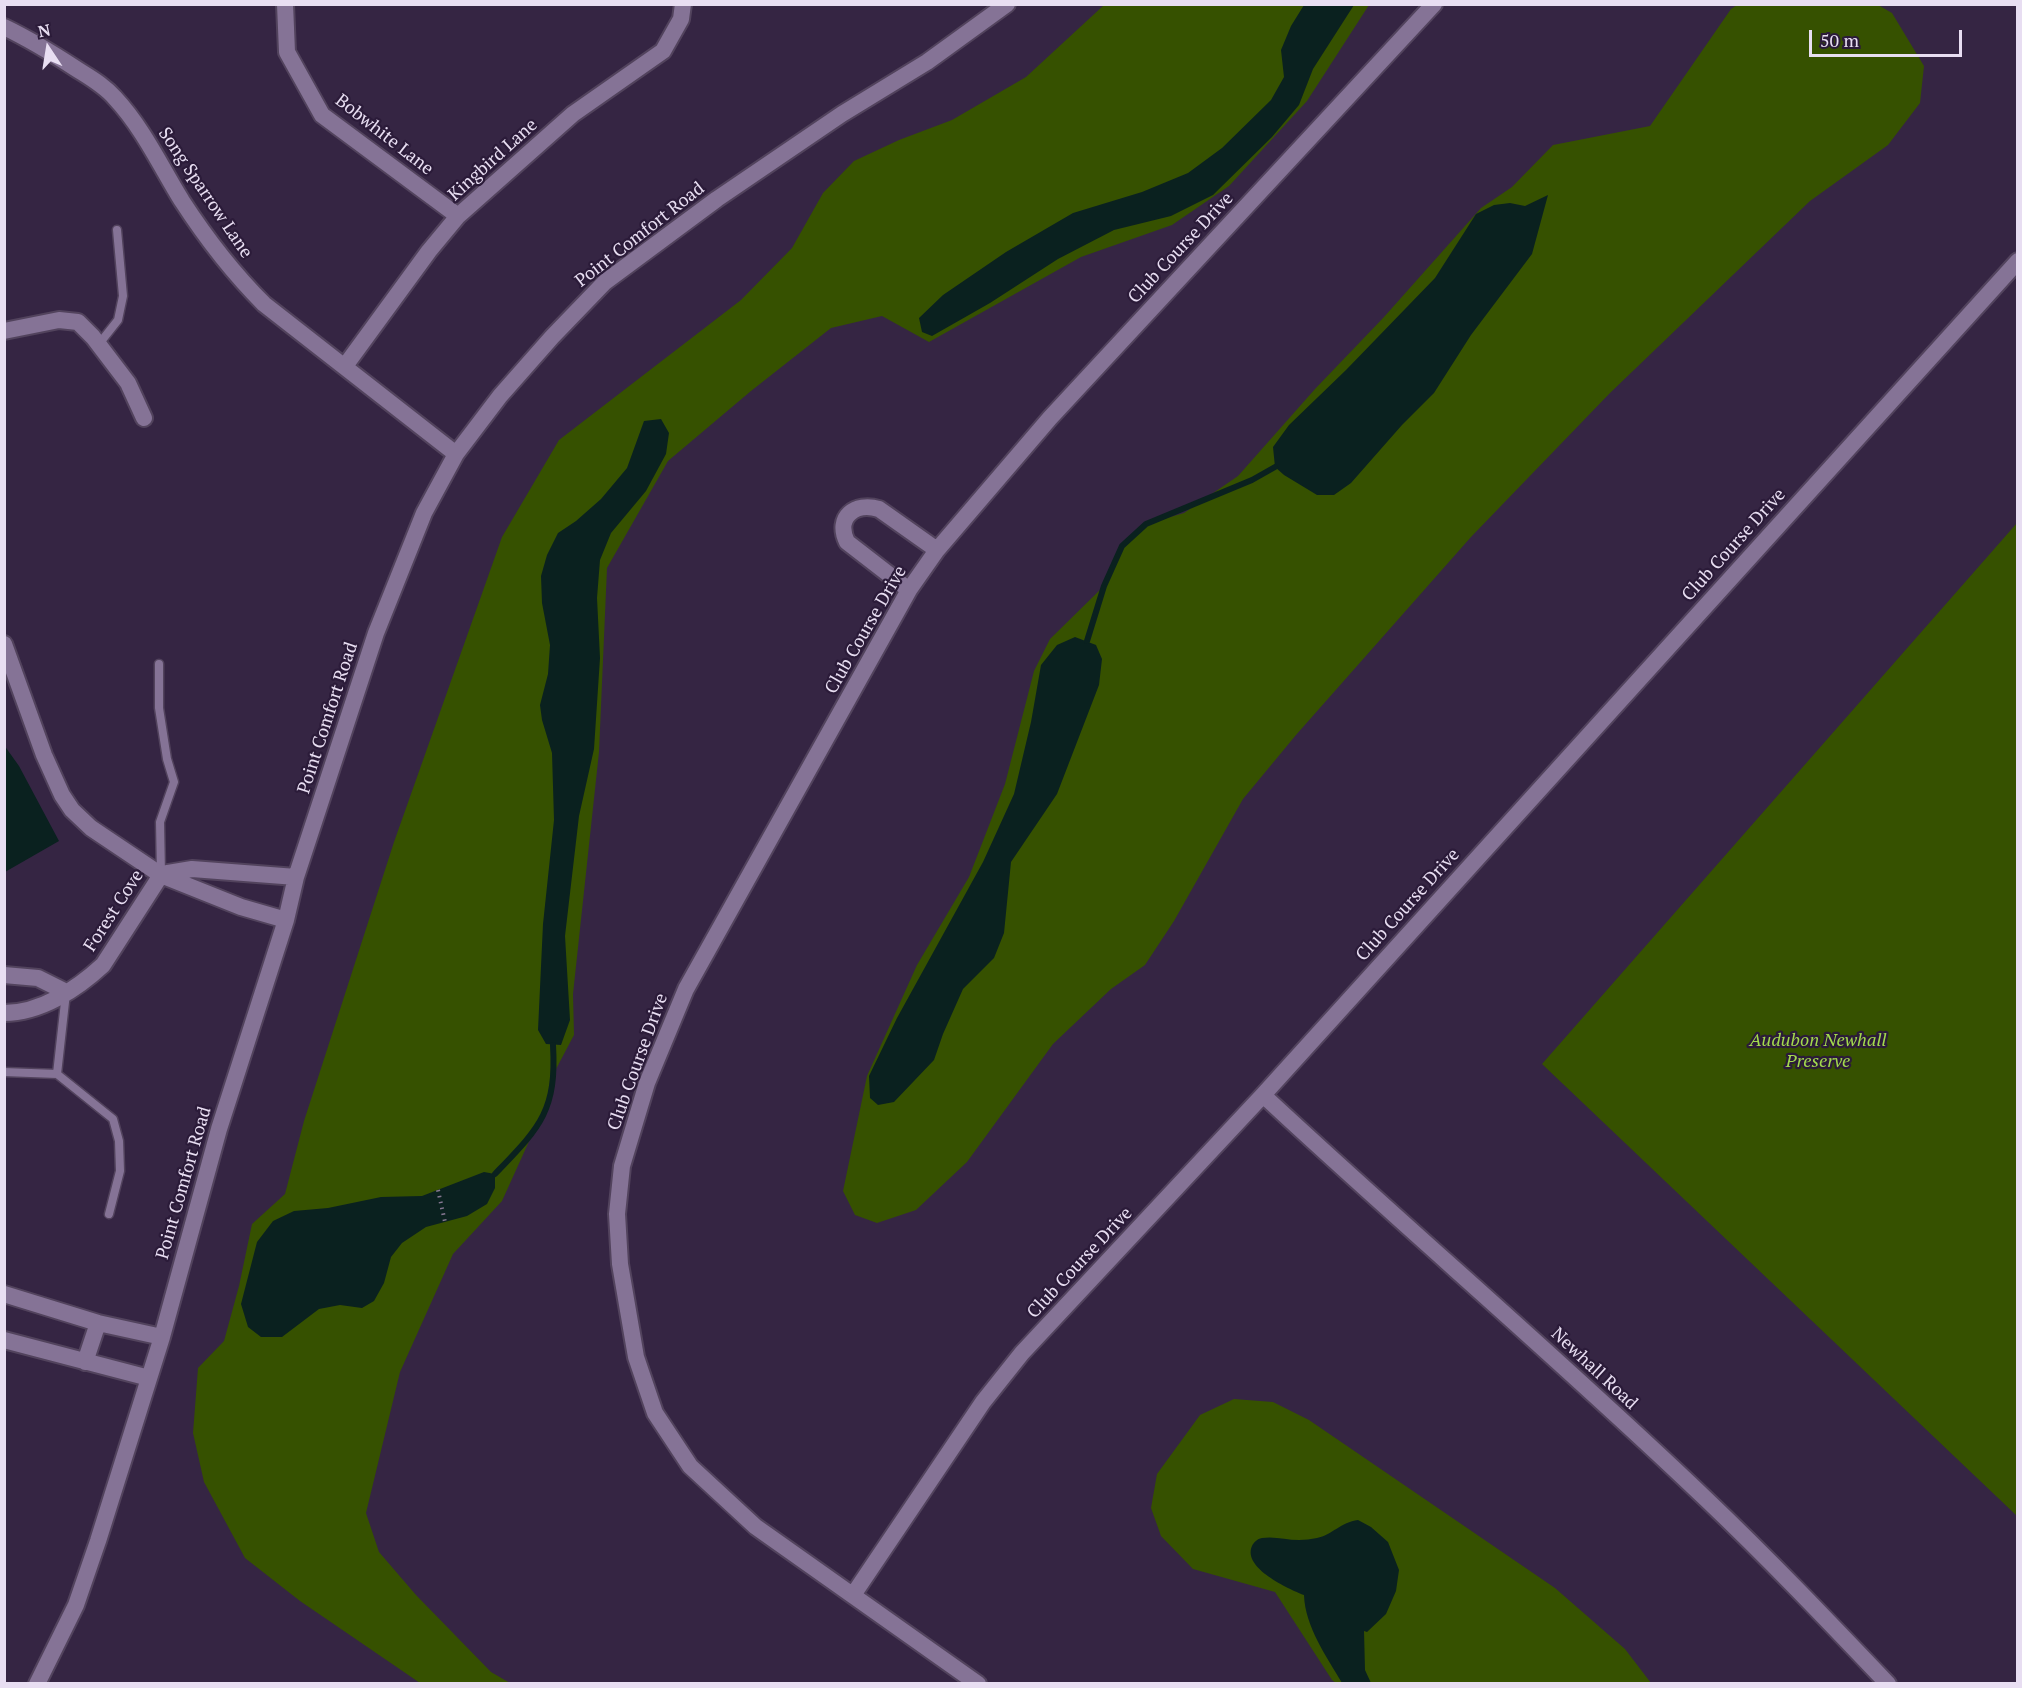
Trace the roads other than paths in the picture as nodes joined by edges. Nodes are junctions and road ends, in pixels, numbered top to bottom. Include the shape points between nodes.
1 (285, 4) edge
2 (683, 4) edge
3 (1007, 4) edge
4 (1434, 4) edge
5 (4, 27) edge
6 (458, 216) junction
7 (117, 230) dead end
8 (2018, 261) edge
9 (4, 331) edge
10 (99, 344) junction
11 (345, 366) junction
12 (144, 418) dead end
13 (456, 454) junction
14 (937, 550) junction
15 (909, 590) junction
16 (4, 644) edge
17 (159, 664) dead end
18 (161, 875) junction
19 (296, 877) junction
20 (286, 920) junction
21 (4, 975) edge
22 (66, 992) junction
23 (4, 1013) edge
24 (4, 1072) edge
25 (57, 1074) junction
26 (1263, 1095) junction
27 (109, 1214) dead end
28 (4, 1294) edge
29 (98, 1323) junction
30 (162, 1337) junction
31 (4, 1340) edge
32 (85, 1362) junction
33 (149, 1378) junction
34 (853, 1595) junction
35 (37, 1683) edge
36 (978, 1683) edge
37 (1888, 1683) edge

1 - 6 street, Bobwhite Lane via 287,52 322,115
2 - 6 street, Kingbird Lane via 681,19 663,51 573,114
3 - 13 street, Point Comfort Road via 927,62 717,199 605,282 500,396
4 - 14 street, Club Course Drive via 1050,417
5 - 11 street, Song Sparrow Lane via 36,43 114,96 208,238 246,285 264,304
6 - 11 street, Kingbird Lane
7 - 10 lane via 123,296 118,320
8 - 26 street, Club Course Drive
9 - 10 street via 59,320 78,322
10 - 12 street via 128,383
11 - 13 street, Song Sparrow Lane
13 - 19 street, Point Comfort Road via 424,513 376,633
14 - 15 street, Club Course Drive
14 - 15 street via 879,509 857,507 847,516 843,526 847,542
15 - 34 street, Club Course Drive via 686,989 647,1083 622,1166 616,1214 636,1357 655,1413 690,1466 756,1527
16 - 18 street via 47,763 72,810 91,828
17 - 18 lane via 159,708 174,782 160,822
18 - 19 street via 192,869
18 - 20 street via 241,907
18 - 22 street, Forest Cove via 103,964
19 - 20 street, Point Comfort Road
20 - 30 street, Point Comfort Road via 219,1129
21 - 22 street via 38,978
22 - 23 street, Forest Cove via 34,1009
22 - 25 lane
24 - 25 lane
25 - 27 lane via 113,1119 119,1141 120,1171
26 - 34 street, Club Course Drive via 1022,1353 983,1402
26 - 37 street, Newhall Road via 1704,1497
28 - 29 street
29 - 30 street
29 - 32 street
30 - 33 street, Point Comfort Road
31 - 32 street
32 - 33 street
33 - 35 street, Point Comfort Road via 76,1605
34 - 36 street, Club Course Drive

